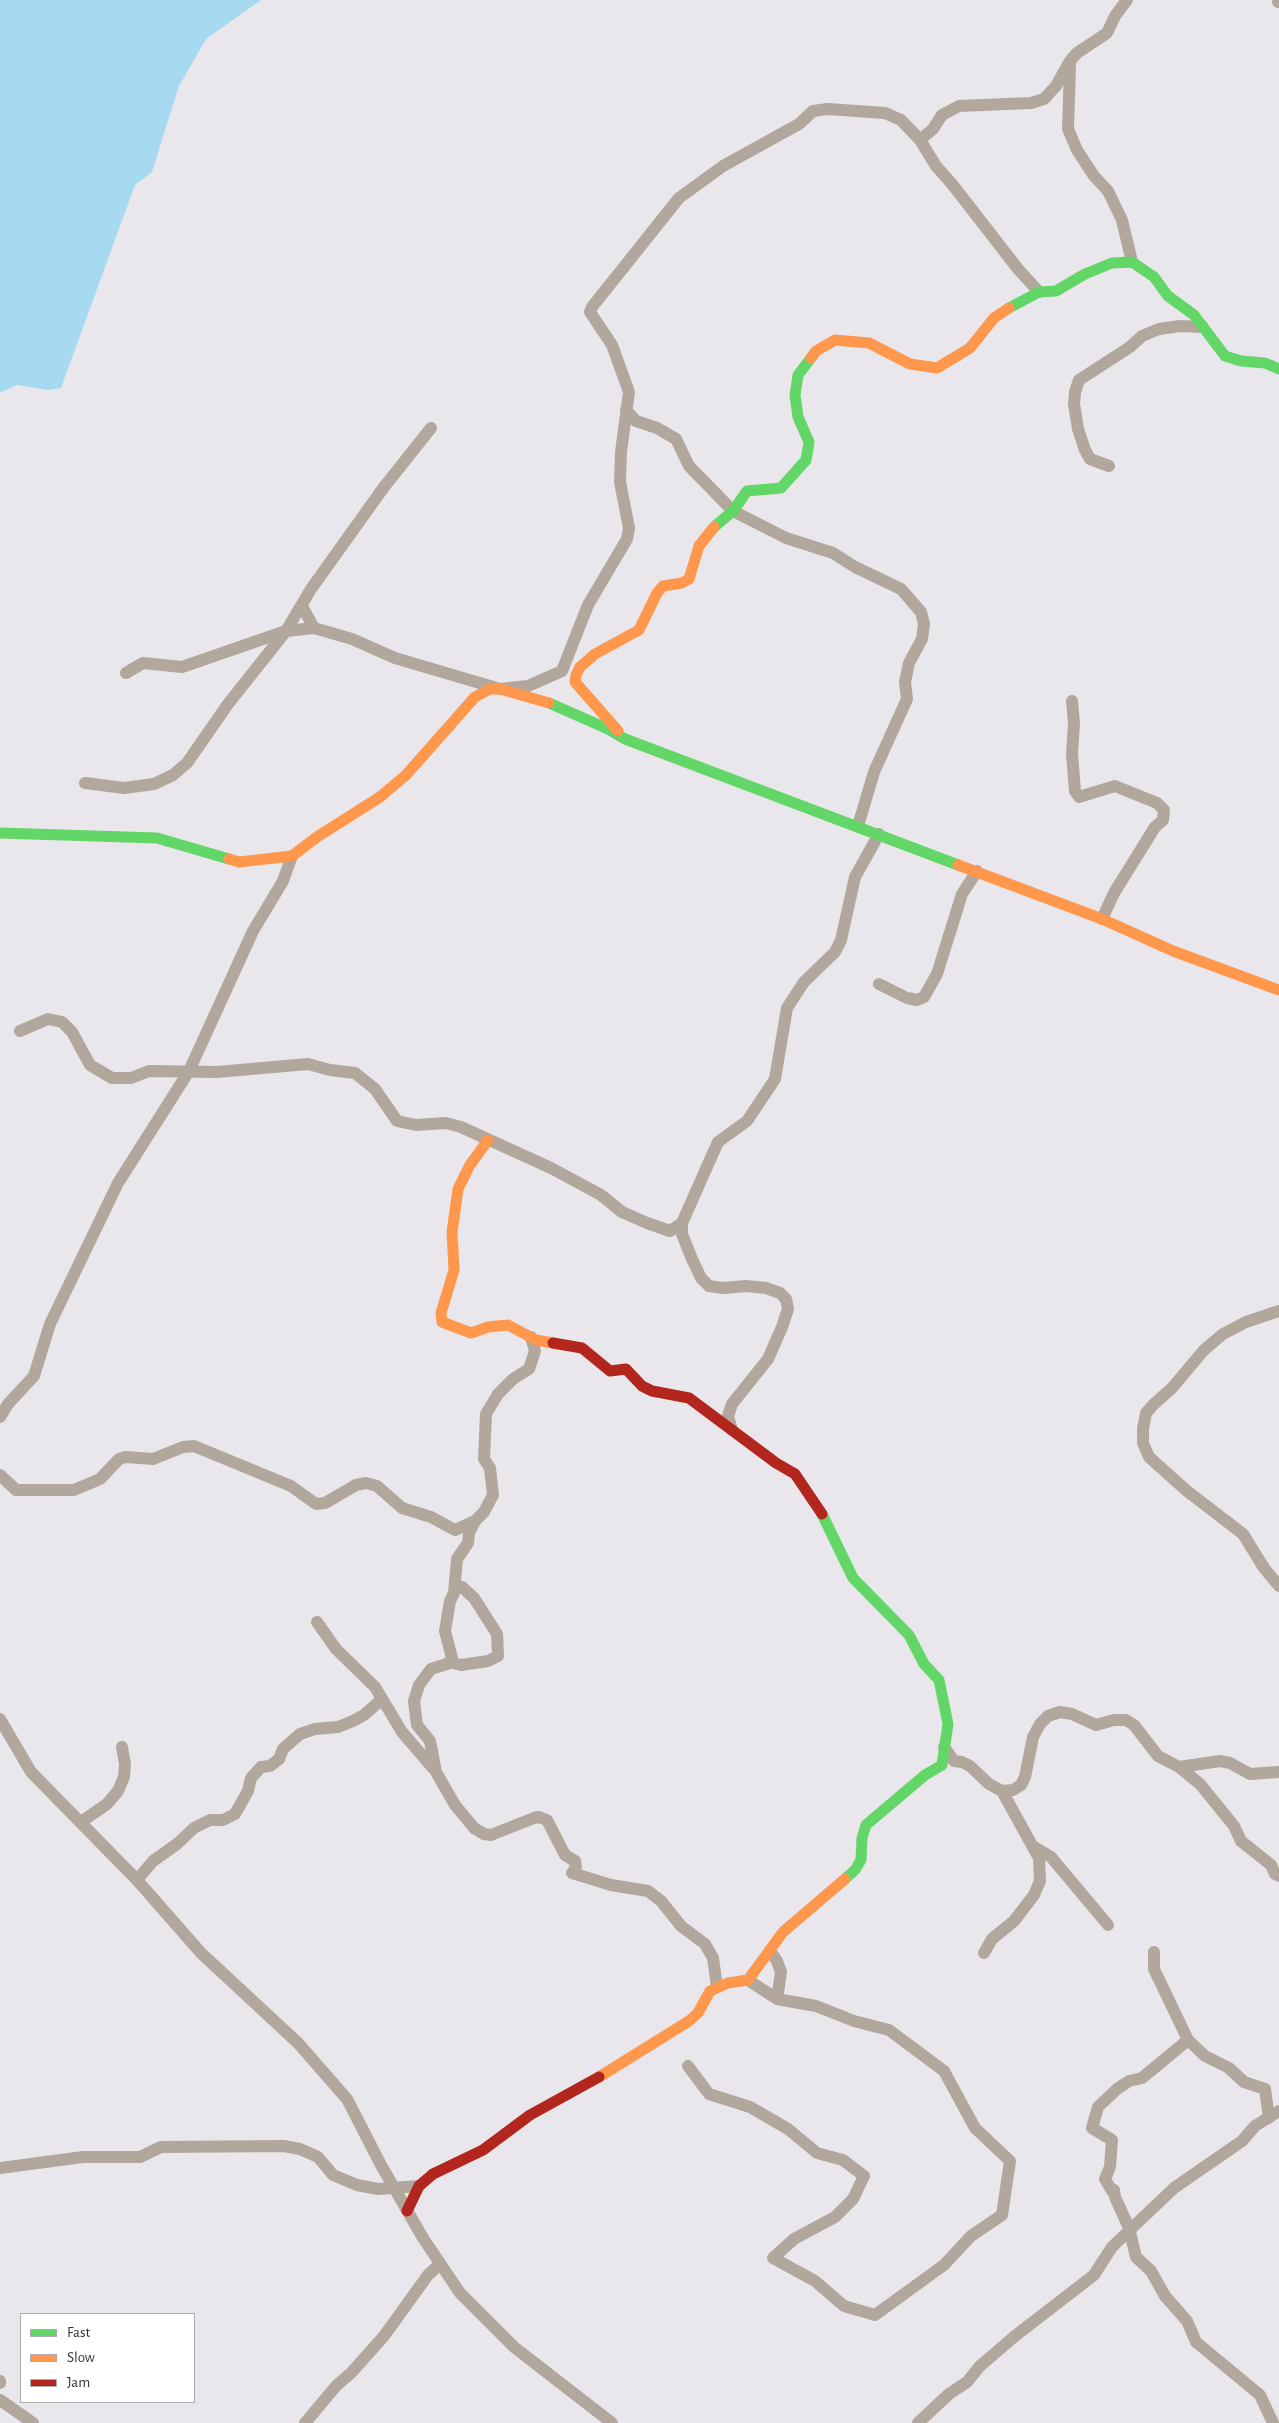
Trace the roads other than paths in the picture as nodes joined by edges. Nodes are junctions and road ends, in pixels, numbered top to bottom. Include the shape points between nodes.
1 (1127, 0) edge
2 (1070, 61) junction
3 (920, 140) junction
4 (1132, 262) junction
5 (1039, 292) junction
6 (1203, 327) junction
7 (1279, 369) edge
8 (626, 410) junction
9 (431, 428) dead end
10 (1109, 466) dead end
11 (734, 511) junction
12 (302, 606) junction
13 (314, 628) junction
14 (286, 631) junction
15 (126, 673) dead end
16 (500, 689) junction
17 (1072, 701) dead end
18 (625, 740) junction
19 (85, 783) dead end
20 (858, 826) junction
21 (0, 833) edge
22 (879, 834) junction
23 (292, 856) junction
24 (977, 871) junction
25 (1102, 919) junction
26 (879, 984) dead end
27 (1279, 990) edge
28 (20, 1031) dead end
29 (189, 1071) junction
30 (488, 1140) junction
31 (682, 1223) junction
32 (1279, 1310) edge
33 (531, 1337) junction
34 (0, 1417) edge
35 (732, 1430) junction
36 (0, 1475) edge
37 (475, 1521) junction
38 (455, 1586) junction
39 (1279, 1586) edge
40 (317, 1622) dead end
41 (449, 1662) junction
42 (381, 1700) junction
43 (0, 1719) edge
44 (3, 1737) edge
45 (122, 1747) dead end
46 (944, 1747) junction
47 (1200, 1765) junction
48 (1179, 1767) junction
49 (436, 1772) junction
50 (1279, 1772) edge
51 (1200, 1784) junction
52 (1002, 1791) junction
53 (81, 1822) junction
54 (1034, 1847) junction
55 (1279, 1876) edge
56 (137, 1880) junction
57 (1108, 1925) dead end
58 (770, 1951) junction
59 (1154, 1952) dead end
60 (984, 1953) dead end
61 (748, 1980) junction
62 (717, 1986) junction
63 (777, 1999) junction
64 (1188, 2040) junction
65 (688, 2066) dead end
66 (1274, 2114) edge
67 (0, 2168) edge
68 (393, 2186) junction
69 (419, 2186) junction
70 (407, 2211) junction
71 (1129, 2228) junction
72 (440, 2264) junction
73 (0, 2400) edge
74 (33, 2423) edge
75 (305, 2423) edge
76 (612, 2423) edge
77 (918, 2423) edge
78 (1273, 2423) edge

1 - 2 street via 1107,33
2 - 3 street via 1060,81 1044,99 1031,103 959,106 942,115 933,130
2 - 4 street via 1068,129 1077,150 1108,191 1122,220
3 - 5 street via 936,166
3 - 8 street via 901,120 885,113 813,111 799,124 723,166 679,198 590,312 612,345 623,370 629,392
4 - 5 street via 1112,263 1056,291
4 - 6 street via 1154,277 1168,296 1194,315
5 - 11 street via 994,318 970,348 937,368 910,364 869,343 835,340 816,351 798,375 795,395 798,417 809,442 806,460 781,488 747,491
6 - 7 street via 1225,356 1265,363
6 - 10 street via 1159,329 1142,336 1079,380 1074,404 1084,450 1090,458
8 - 11 street via 636,421 676,439 689,466
8 - 16 street via 620,482 629,528 627,539 588,605 562,671 528,686
9 - 12 street via 384,486
11 - 18 street via 719,522 699,546 689,579 663,586 639,630 595,654 576,675 575,682
11 - 20 street via 786,538 833,553 901,589 921,612 924,624 922,638 908,663 907,699 874,772
12 - 13 street
12 - 14 street
13 - 14 street
13 - 16 street via 352,639 395,658
14 - 15 street via 182,667 143,663
14 - 19 street via 228,704 187,763 173,776 154,784 124,788
16 - 18 street via 543,700 608,728
16 - 23 street via 490,689 475,697 406,775 380,797
17 - 25 street via 1072,754 1078,797 1114,786 1157,803 1164,810 1163,820 1114,893
18 - 20 street
20 - 22 street
21 - 23 street via 157,838 239,862
22 - 24 street
22 - 31 street via 855,877 841,940 835,952 804,982 788,1008 775,1079 747,1121 718,1142
23 - 29 street via 283,881 253,931
24 - 25 street
24 - 26 street via 962,894 937,974 924,998 906,998
25 - 27 street via 1174,951
28 - 29 street via 48,1019 62,1022 72,1032 90,1065 112,1078 131,1078 149,1071
29 - 30 street via 235,1071 308,1064 337,1072 344,1070 367,1081 397,1121 416,1125 446,1123
29 - 34 street via 118,1183 50,1324 34,1376
30 - 31 street via 551,1168 601,1195 622,1212 647,1223 670,1231
30 - 33 street via 458,1189 452,1232 454,1270 440,1317 442,1322 453,1328 470,1333 508,1325
31 - 35 street via 682,1234 692,1259 701,1278 709,1286 766,1288 786,1299 788,1309 768,1358 732,1404 728,1416
32 - 39 street via 1246,1322 1204,1350 1146,1413 1143,1429 1149,1457 1243,1534
33 - 35 street via 582,1348 610,1371 626,1369 652,1392 689,1398
33 - 37 street via 535,1351 529,1369 498,1394 486,1414 484,1459 494,1483 493,1495
35 - 46 street via 802,1480 820,1509 853,1578 909,1635 924,1664 939,1680 948,1717
36 - 37 street via 16,1490 74,1490 100,1479 119,1459 153,1459 194,1446 291,1486 316,1504 325,1503 356,1485 366,1484 377,1486 402,1508 455,1530
37 - 38 street via 468,1543 457,1559
38 - 41 street via 445,1632 452,1658
38 - 41 street via 462,1587 474,1598 496,1634 498,1656 467,1664
40 - 42 street via 336,1649 374,1687
41 - 49 street via 431,1669 423,1678 414,1701 417,1725 430,1741
42 - 49 street via 386,1702 402,1732
42 - 56 street via 353,1722 300,1734 283,1749 279,1759 261,1768 251,1778 248,1791 235,1814 194,1828 153,1861
43 - 44 street
44 - 53 street via 31,1772
45 - 53 street via 124,1777 118,1791 107,1804
46 - 52 street via 954,1762 970,1766
46 - 58 street via 942,1765 925,1775 866,1825 861,1860 855,1870 784,1932
47 - 48 street
47 - 50 street via 1220,1761 1250,1774
47 - 51 street
48 - 51 street
48 - 52 street via 1158,1756 1134,1725 1126,1720 1096,1725 1060,1712 1048,1716 1033,1737 1021,1785
49 - 62 street via 455,1805 474,1828 484,1834 499,1833 514,1824 539,1817 547,1820 565,1855 575,1861 576,1868 572,1873 655,1895 681,1926 705,1944 713,1958
51 - 55 street via 1230,1820 1241,1840
52 - 54 street
53 - 56 street
54 - 57 street via 1051,1857
54 - 60 street via 1039,1858 1040,1881 1034,1895 1014,1921 992,1939
56 - 68 street via 201,1953 298,2043 347,2099
58 - 61 street
58 - 63 street via 781,1972
59 - 64 street via 1154,1969
61 - 62 street
61 - 63 street
62 - 69 street via 710,1990 698,2013 689,2021 530,2115 483,2150 433,2174
63 - 65 street via 816,2006 897,2035 944,2071 975,2128 1010,2161 1002,2215 971,2236 944,2265 875,2315 844,2306 816,2281 774,2258 794,2239 835,2217 854,2199 864,2176 843,2160 817,2153 788,2130 750,2107 709,2094
64 - 66 street via 1205,2056 1230,2068 1244,2082 1265,2090
64 - 71 street via 1142,2078 1117,2089 1098,2107 1092,2128 1112,2140 1110,2167 1105,2179 1114,2190
66 - 71 street via 1255,2126 1242,2141 1174,2188
67 - 68 street via 83,2157 140,2156 161,2147 284,2146 318,2157 333,2175 357,2185 378,2189
68 - 69 street
68 - 70 street
69 - 70 street
70 - 72 street
71 - 77 street via 1094,2275 1015,2336
71 - 78 street via 1136,2257 1151,2271 1165,2296 1187,2321 1196,2342 1260,2395
72 - 75 street via 428,2275 384,2336
72 - 76 street via 460,2293 514,2347
73 - 74 street

